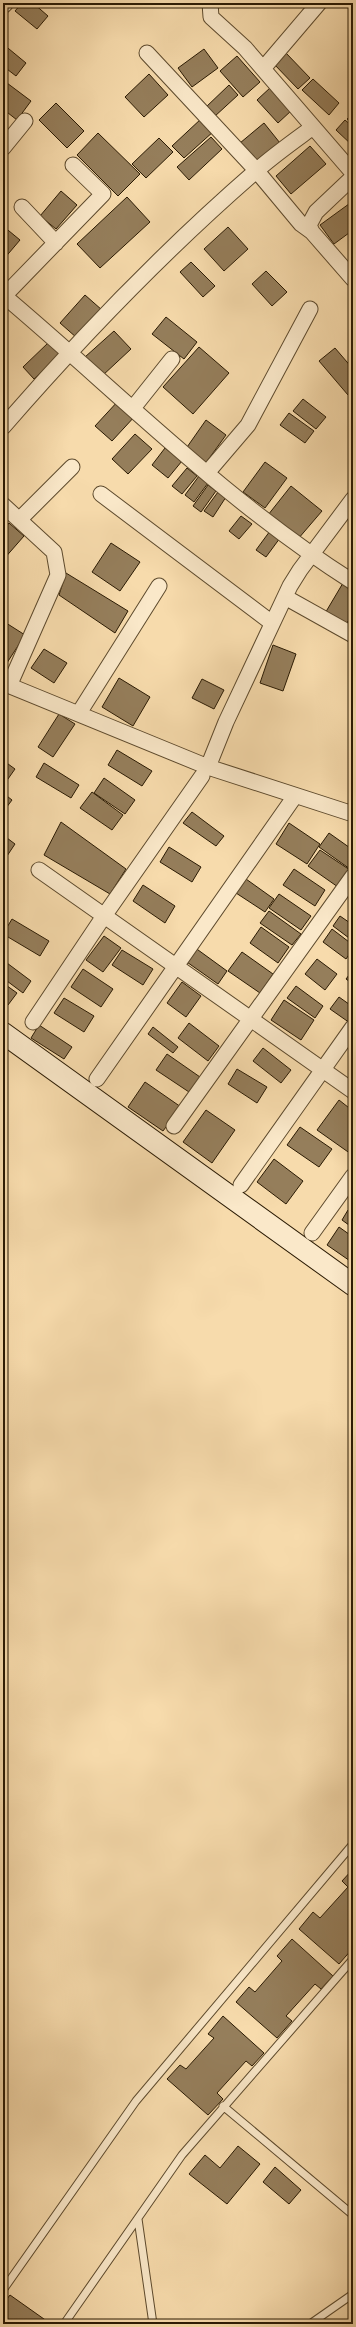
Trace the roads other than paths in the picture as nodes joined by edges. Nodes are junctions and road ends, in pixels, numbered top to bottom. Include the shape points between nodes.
1 (6, 3) edge
2 (210, 3) edge
3 (319, 3) edge
4 (3, 6) edge
5 (147, 53) dead end
6 (267, 64) dead end
7 (25, 121) dead end
8 (314, 127) junction
9 (3, 148) edge
10 (73, 165) dead end
11 (256, 170) junction
12 (353, 173) edge
13 (353, 177) edge
14 (22, 207) dead end
15 (312, 232) junction
16 (56, 242) junction
17 (353, 279) edge
18 (4, 295) edge
19 (310, 309) dead end
20 (68, 352) junction
21 (172, 358) dead end
22 (133, 408) junction
23 (3, 427) edge
24 (72, 467) dead end
25 (207, 473) junction
26 (101, 494) dead end
27 (353, 499) edge
28 (3, 505) edge
29 (19, 520) junction
30 (310, 555) junction
31 (353, 582) edge
32 (159, 586) dead end
33 (285, 597) junction
34 (272, 623) junction
35 (353, 635) edge
36 (6, 684) edge
37 (79, 713) junction
38 (205, 772) junction
39 (295, 796) junction
40 (353, 814) edge
41 (39, 870) dead end
42 (353, 876) edge
43 (104, 916) junction
44 (176, 966) junction
45 (250, 1019) junction
46 (33, 1022) dead end
47 (353, 1027) edge
48 (3, 1033) edge
49 (322, 1070) junction
50 (97, 1079) dead end
51 (353, 1091) edge
52 (174, 1126) dead end
53 (353, 1176) edge
54 (241, 1185) dead end
55 (312, 1233) dead end
56 (353, 1285) edge
57 (353, 1844) edge
58 (353, 1959) edge
59 (223, 2106) junction
60 (353, 2215) edge
61 (138, 2219) junction
62 (3, 2290) edge
63 (353, 2294) edge
64 (64, 2324) edge
65 (153, 2324) edge
66 (310, 2324) edge

1 - 4 street
2 - 8 street via 211,17 245,48
3 - 6 street
5 - 11 street
7 - 9 street
8 - 11 street
8 - 12 street
10 - 16 street via 103,194
11 - 15 street via 301,224
11 - 20 street via 146,272
13 - 15 street via 311,218 309,225
14 - 16 street
15 - 17 street
16 - 18 street
18 - 20 street
19 - 25 street via 248,425
20 - 22 street
20 - 23 street
21 - 22 street
22 - 25 street
24 - 29 street
25 - 30 street
26 - 34 street
27 - 30 street
28 - 29 street
29 - 36 street via 54,552 58,575
30 - 31 street
30 - 33 street
32 - 37 street
33 - 34 street
33 - 35 street
34 - 38 street
36 - 37 street
37 - 38 street
38 - 39 street
38 - 43 street
39 - 40 street
39 - 44 street
41 - 43 street
42 - 45 street
43 - 44 street
43 - 46 street
44 - 45 street
44 - 50 street
45 - 49 street
45 - 52 street
47 - 49 street
48 - 56 street
49 - 51 street
49 - 54 street
53 - 55 street
57 - 62 lane via 136,2101
58 - 59 lane
59 - 60 lane
59 - 61 lane via 182,2155
61 - 64 lane
61 - 65 lane
63 - 66 lane

